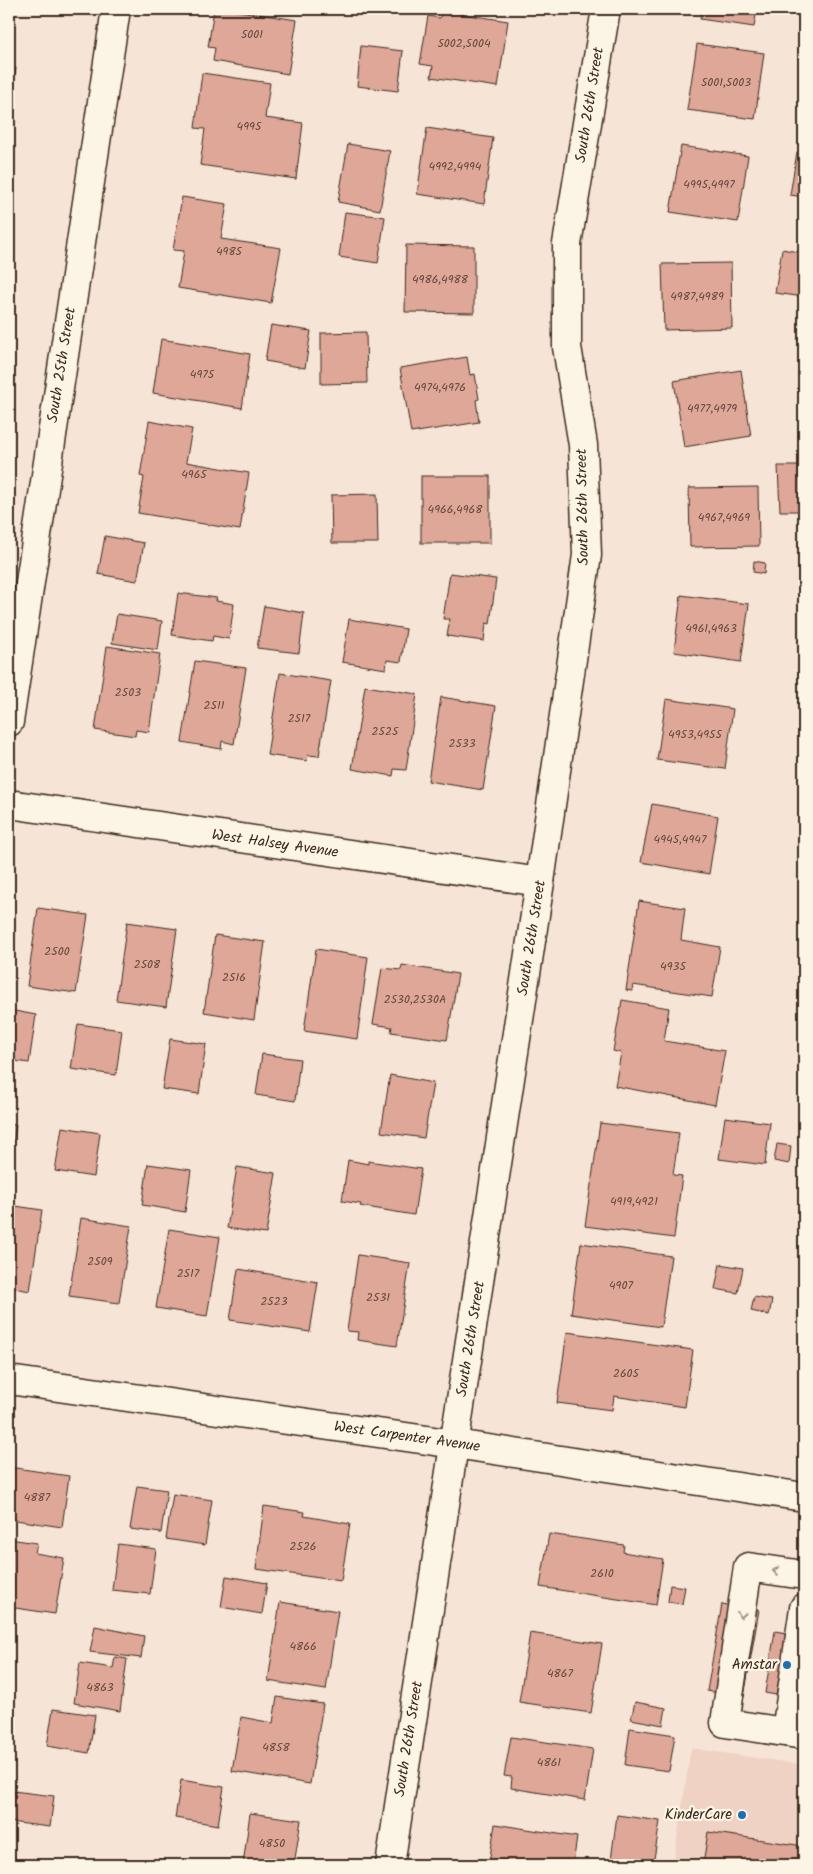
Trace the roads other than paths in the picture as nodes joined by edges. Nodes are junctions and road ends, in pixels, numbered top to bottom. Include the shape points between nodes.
1 (116, 9) edge
2 (606, 9) edge
3 (9, 722) edge
4 (9, 804) edge
5 (540, 882) junction
6 (9, 1380) edge
7 (455, 1444) junction
8 (804, 1497) edge
9 (804, 1575) edge
10 (804, 1608) edge
11 (795, 1734) edge
12 (390, 1865) edge

1 - 3 street, South 25th Street
2 - 5 street, South 26th Street via 567,244 567,347 583,445 587,555
4 - 5 street, West Halsey Avenue
5 - 7 street, South 26th Street
6 - 7 street, West Carpenter Avenue
7 - 8 street, West Carpenter Avenue
7 - 12 street, South 26th Street
9 -> 11 street via 748,1567 725,1723
10 - 11 street

